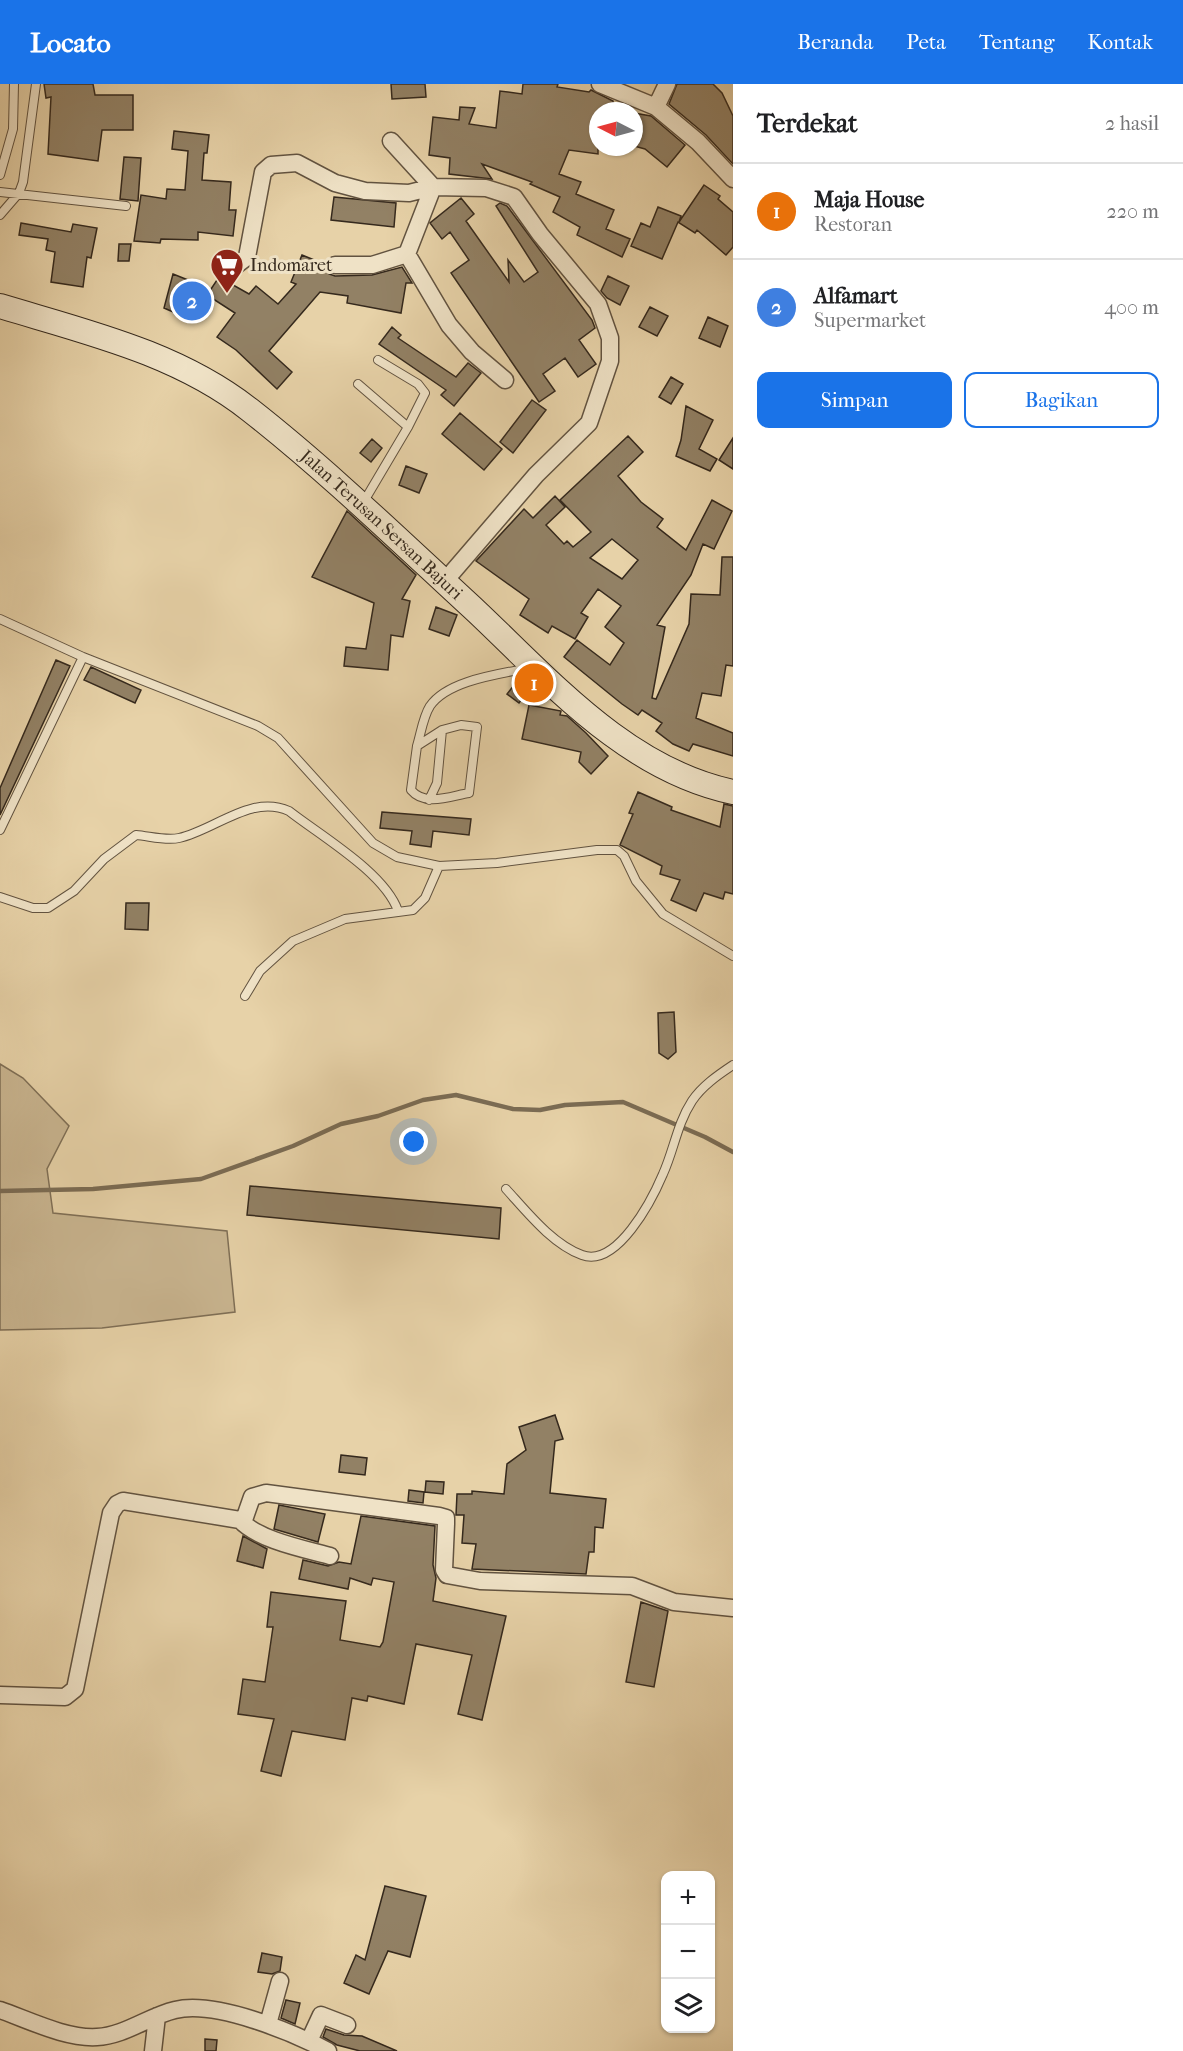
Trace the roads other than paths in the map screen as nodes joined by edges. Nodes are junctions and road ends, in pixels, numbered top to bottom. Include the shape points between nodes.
1 (14, 84) edge
2 (36, 84) edge
3 (600, 84) edge
4 (667, 84) edge
5 (656, 107) junction
6 (391, 141) dead end
7 (0, 175) edge
8 (733, 179) edge
9 (433, 187) junction
10 (0, 192) edge
11 (19, 193) junction
12 (126, 206) dead end
13 (0, 215) edge
14 (407, 254) junction
15 (335, 264) dead end
16 (224, 268) dead end
17 (0, 306) edge
18 (378, 360) dead end
19 (505, 380) dead end
20 (358, 384) dead end
21 (408, 427) junction
22 (361, 506) junction
23 (444, 582) junction
24 (0, 619) edge
25 (83, 657) junction
26 (535, 666) junction
27 (442, 730) junction
28 (417, 746) junction
29 (733, 792) edge
30 (429, 800) junction
31 (0, 830) edge
32 (439, 866) junction
33 (0, 897) edge
34 (398, 911) junction
35 (733, 956) edge
36 (245, 996) dead end
37 (733, 1065) edge
38 (506, 1189) dead end
39 (240, 1520) junction
40 (330, 1556) dead end
41 (733, 1608) edge
42 (0, 1695) edge
43 (280, 1981) dead end
44 (0, 2010) edge
45 (157, 2016) junction
46 (268, 2024) junction
47 (347, 2025) dead end
48 (309, 2041) junction
49 (153, 2051) edge
50 (328, 2051) edge

1 - 7 lane via 13,129
2 - 11 lane
3 - 5 street
4 - 5 street
5 - 8 street via 698,142
6 - 9 street
9 - 14 street
9 - 16 street via 409,193 366,191 335,183 297,163 271,165 259,181 247,257 234,267
9 - 23 street via 486,188 514,197 598,304 610,338 610,361 589,423 536,475
10 - 11 lane
11 - 12 lane
11 - 13 lane
14 - 15 street via 372,265
14 - 19 street via 449,325 472,352
17 - 22 main road, Jalan Terusan Sersan Bajuri via 138,348 191,374 249,409
18 - 21 lane via 418,384 425,393
20 - 21 lane
21 - 22 lane
22 - 23 main road, Jalan Terusan Sersan Bajuri
23 - 26 main road, Jalan Terusan Sersan Bajuri
24 - 25 lane
25 - 31 lane
25 - 32 lane via 258,726 278,738 373,843 409,861
26 - 28 lane via 476,680 438,698 428,709
26 - 29 main road, Jalan Terusan Sersan Bajuri via 603,728 656,765 704,786
27 - 28 lane
27 - 30 lane via 437,783
27 - 30 lane via 477,727 469,793
28 - 30 lane via 411,790
32 - 34 lane via 419,905
32 - 35 lane via 617,850 663,914
33 - 34 lane via 33,908 48,908 74,891 104,859 136,835 177,838 263,805 289,811 370,874 393,897
34 - 36 lane via 345,919 293,940 260,971
37 - 38 lane via 693,1100 680,1124 664,1173 643,1212 619,1245 602,1255 585,1256 571,1250 536,1222
39 - 40 street via 247,1527 290,1545
39 - 41 street via 245,1517 252,1497 266,1493 439,1516 446,1518 447,1575 480,1581 632,1586 674,1602
39 - 42 street via 126,1501 117,1504 111,1513 75,1689 65,1697
43 - 46 street
44 - 45 street via 64,2031 97,2037
45 - 46 street via 192,2007
45 - 49 street
46 - 48 street
47 - 48 street via 321,2015
48 - 50 street

